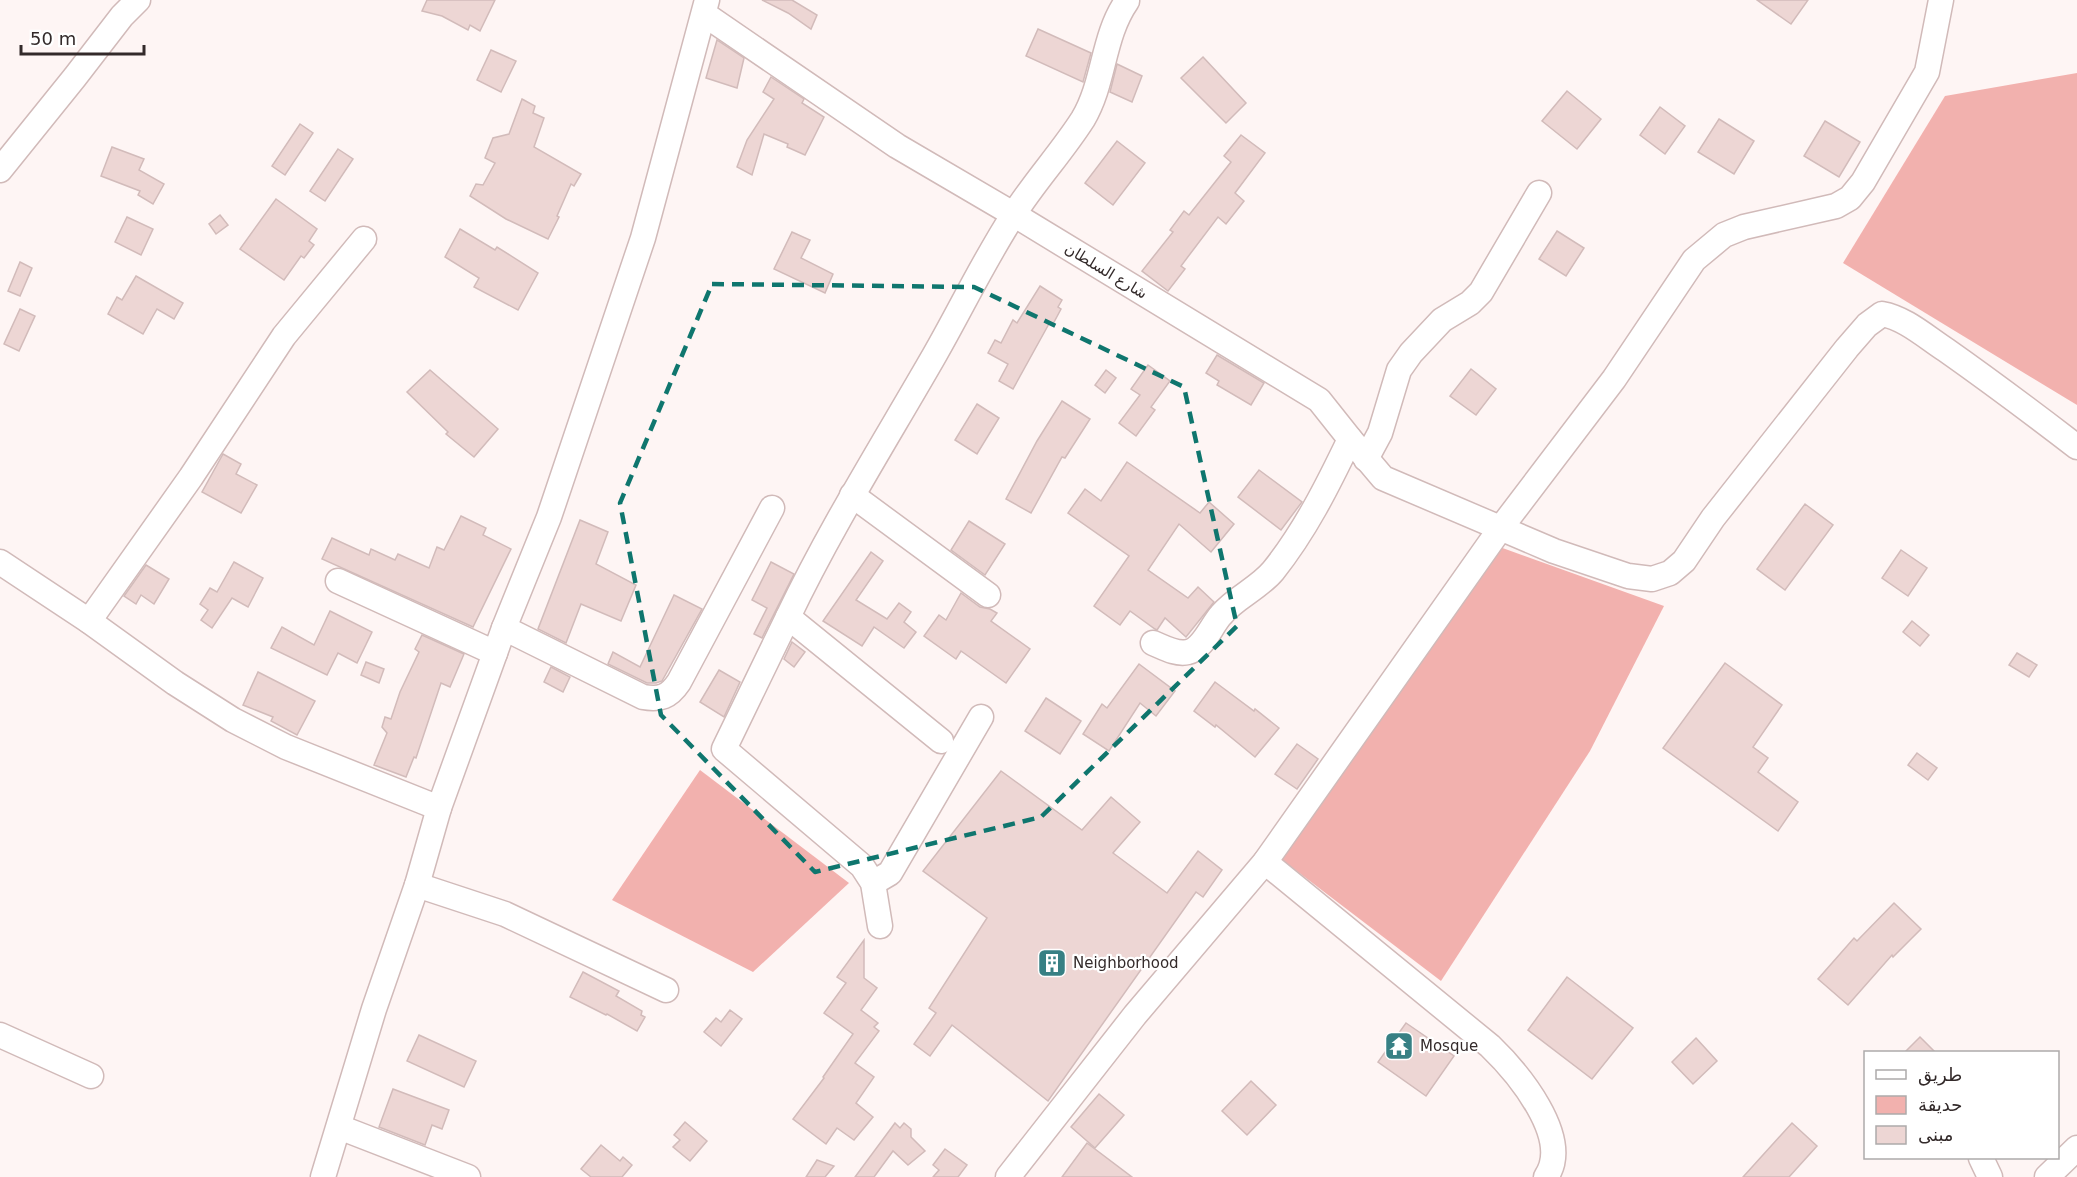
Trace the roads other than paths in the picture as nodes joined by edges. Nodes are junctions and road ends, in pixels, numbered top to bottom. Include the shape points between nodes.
1 (138, 0) edge
2 (1941, 0) edge
3 (1127, 1) edge
4 (706, 7) edge
5 (0, 170) edge
6 (1539, 193) dead end
7 (1013, 214) junction
8 (364, 239) dead end
9 (1350, 439) junction
10 (2077, 447) edge
11 (1366, 459) junction
12 (852, 495) junction
13 (772, 508) dead end
14 (1500, 529) junction
15 (0, 562) edge
16 (338, 581) dead end
17 (988, 596) dead end
18 (788, 617) junction
19 (89, 621) junction
20 (504, 628) junction
21 (1152, 643) dead end
22 (495, 653) junction
23 (981, 717) dead end
24 (941, 741) dead end
25 (439, 808) junction
26 (1265, 862) junction
27 (873, 883) junction
28 (417, 885) junction
29 (880, 926) dead end
30 (666, 990) dead end
31 (0, 1035) edge
32 (91, 1076) dead end
33 (339, 1127) junction
34 (2077, 1148) edge
35 (1981, 1159) edge
36 (323, 1177) edge
37 (468, 1177) edge
38 (1008, 1177) edge
39 (1545, 1177) edge
40 (1990, 1177) edge
41 (2047, 1177) edge

1 - 5 street
2 - 14 street via 1926,72 1868,174 1850,198 1836,206 1744,227 1724,235 1695,260 1614,380
3 - 7 street via 1109,34 1092,100 1083,118
4 - 7 street, شارع السلطان via 897,146
4 - 20 street via 640,249 549,517
6 - 11 street via 1480,292 1442,320 1411,353 1400,370 1380,433
7 - 9 street, شارع السلطان via 1319,400
7 - 12 street
8 - 19 street via 284,336
9 - 11 street, شارع السلطان
9 - 21 street via 1318,505 1273,571 1229,606 1194,650 1178,653
10 - 14 street, شارع السلطان via 1926,337 1894,316 1882,314 1847,348 1713,518 1684,561 1670,573 1652,579 1628,576
11 - 14 street, شارع السلطان via 1383,478
12 - 17 street
12 - 18 street
13 - 20 street via 679,682 663,698 643,697
14 - 26 street
15 - 19 street
16 - 22 street
18 - 24 street
18 - 27 street via 724,749 862,866
19 - 25 street via 175,683 254,731
20 - 22 street
22 - 25 street
23 - 27 street via 890,873
25 - 28 street
26 - 38 street via 1135,1015
26 - 39 street via 1512,1067 1532,1095 1547,1127 1553,1152 1551,1169
27 - 29 street
28 - 30 street via 505,914
28 - 33 street
31 - 32 street
33 - 36 street
33 - 37 street
34 - 41 street
35 - 40 street

